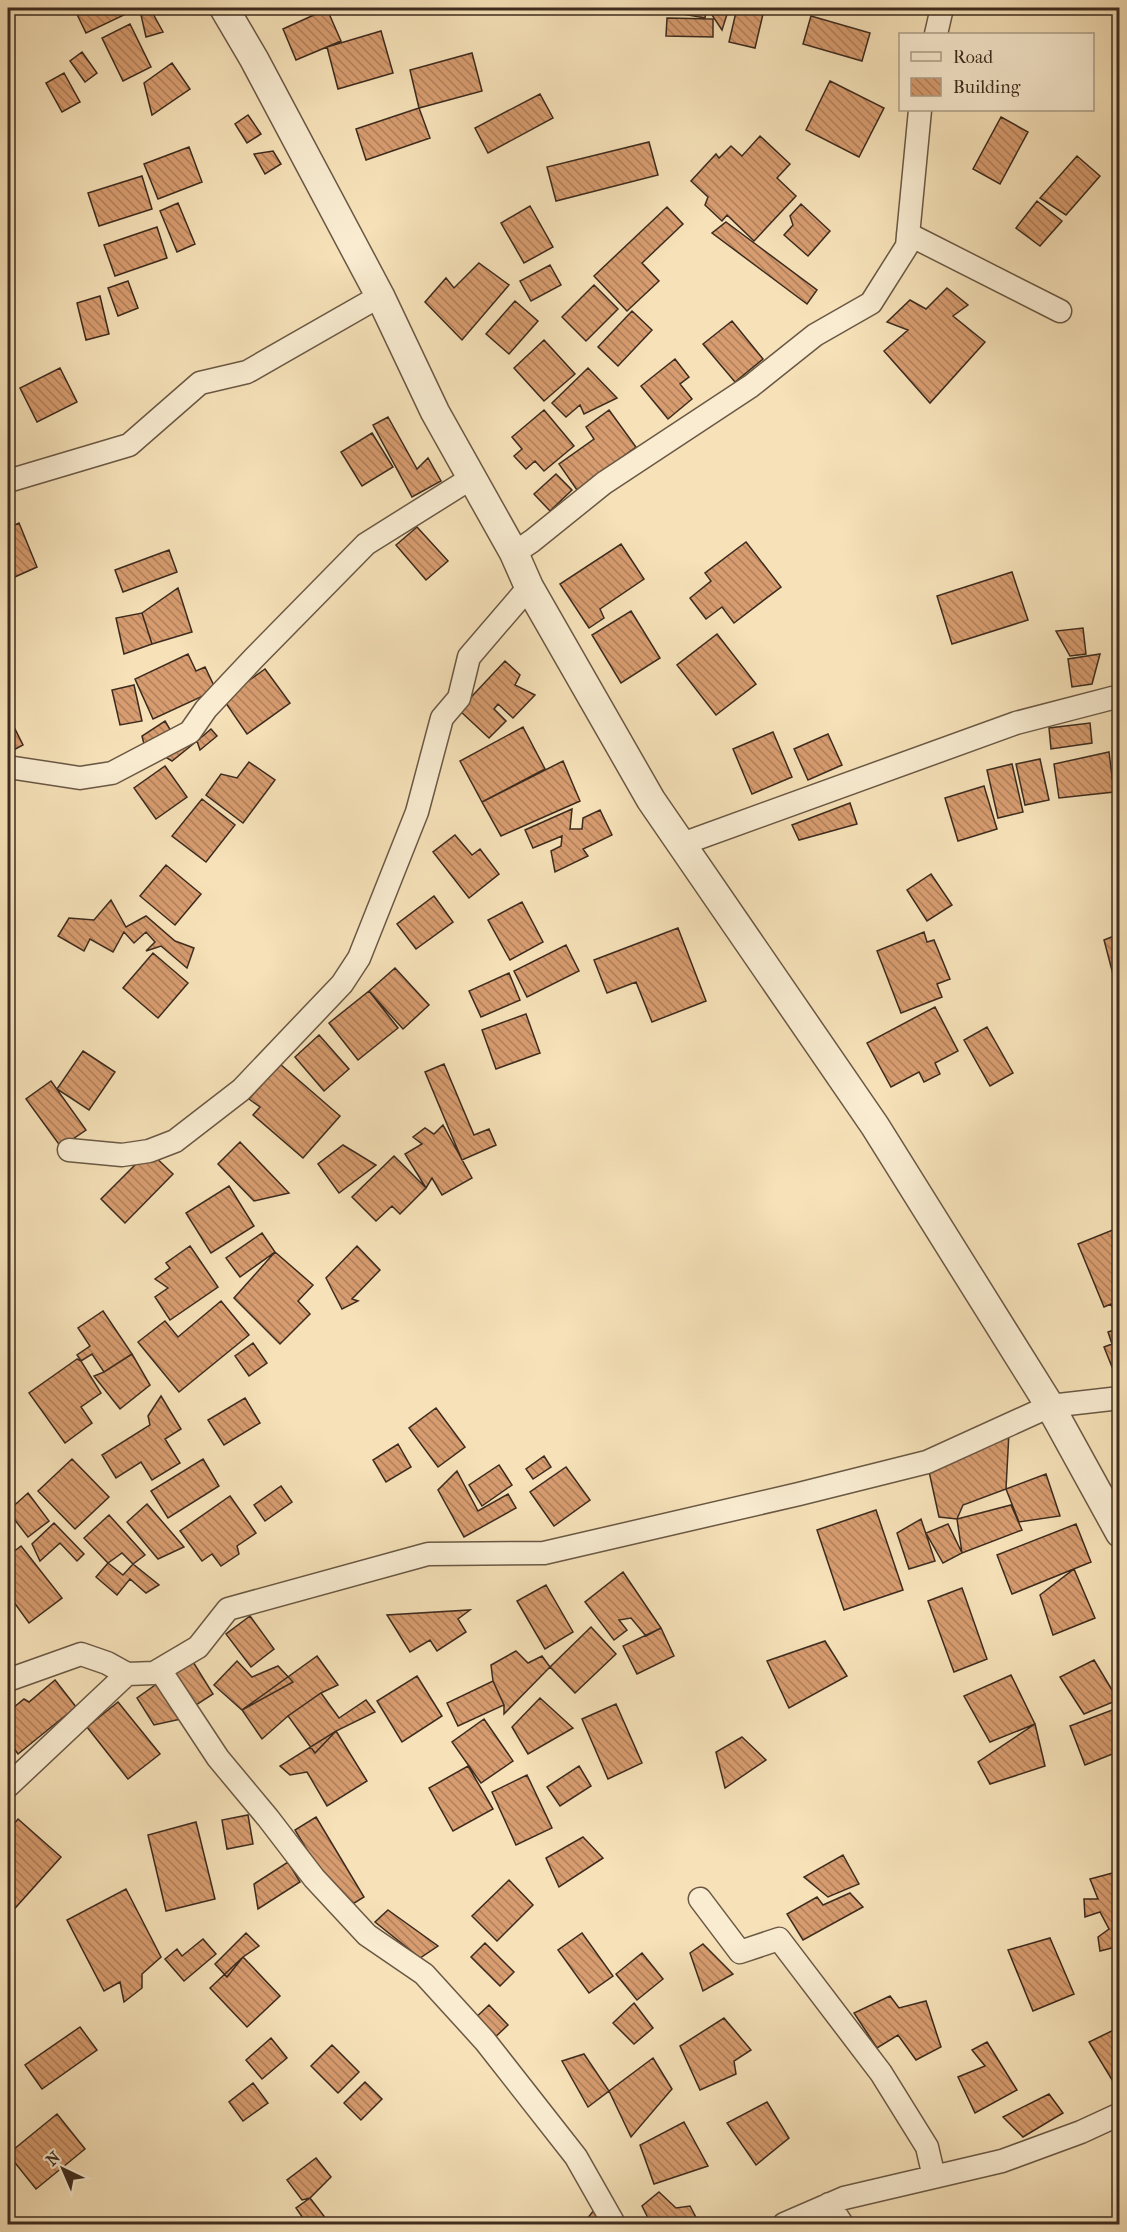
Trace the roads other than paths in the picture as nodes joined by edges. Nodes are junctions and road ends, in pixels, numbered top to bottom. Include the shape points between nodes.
1 (224, 8) edge
2 (942, 8) edge
3 (936, 33) edge
4 (920, 111) edge
5 (908, 234) junction
6 (380, 296) junction
7 (1060, 311) dead end
8 (473, 477) junction
9 (8, 480) edge
10 (514, 553) junction
11 (529, 586) junction
12 (1119, 696) edge
13 (8, 767) edge
14 (682, 844) junction
15 (69, 1150) dead end
16 (1119, 1398) edge
17 (1050, 1406) junction
18 (1119, 1533) edge
19 (160, 1670) junction
20 (127, 1674) junction
21 (8, 1680) edge
22 (8, 1786) edge
23 (700, 1899) dead end
24 (1119, 2114) edge
25 (934, 2177) junction
26 (829, 2204) junction
27 (614, 2224) edge
28 (784, 2224) edge
29 (842, 2224) edge

1 - 6 street
2 - 3 street
4 - 5 street
5 - 7 street
5 - 10 street via 907,246 871,303 815,335 751,386 604,483
6 - 8 street via 435,412
6 - 9 street via 247,372 200,383 129,445
8 - 10 street
8 - 13 street via 366,544 206,709 190,732 112,773 80,778
10 - 11 street
11 - 14 street via 651,800
11 - 15 street via 469,657 459,698 442,718 417,812 401,854 359,958 342,984 241,1090 175,1141 149,1151 122,1155
12 - 14 street via 1016,723
14 - 17 street via 875,1126
16 - 17 street
17 - 18 street
17 - 19 street via 927,1462 822,1488 544,1553 428,1554 228,1609 198,1647
19 - 20 street
19 - 27 street via 218,1758 314,1878 367,1935 424,1974 485,2041 576,2157
20 - 21 street via 81,1654
20 - 22 street
23 - 25 street via 740,1952 779,1939 881,2073 927,2147
24 - 25 street via 1002,2161
25 - 26 street
26 - 28 street
26 - 29 street

